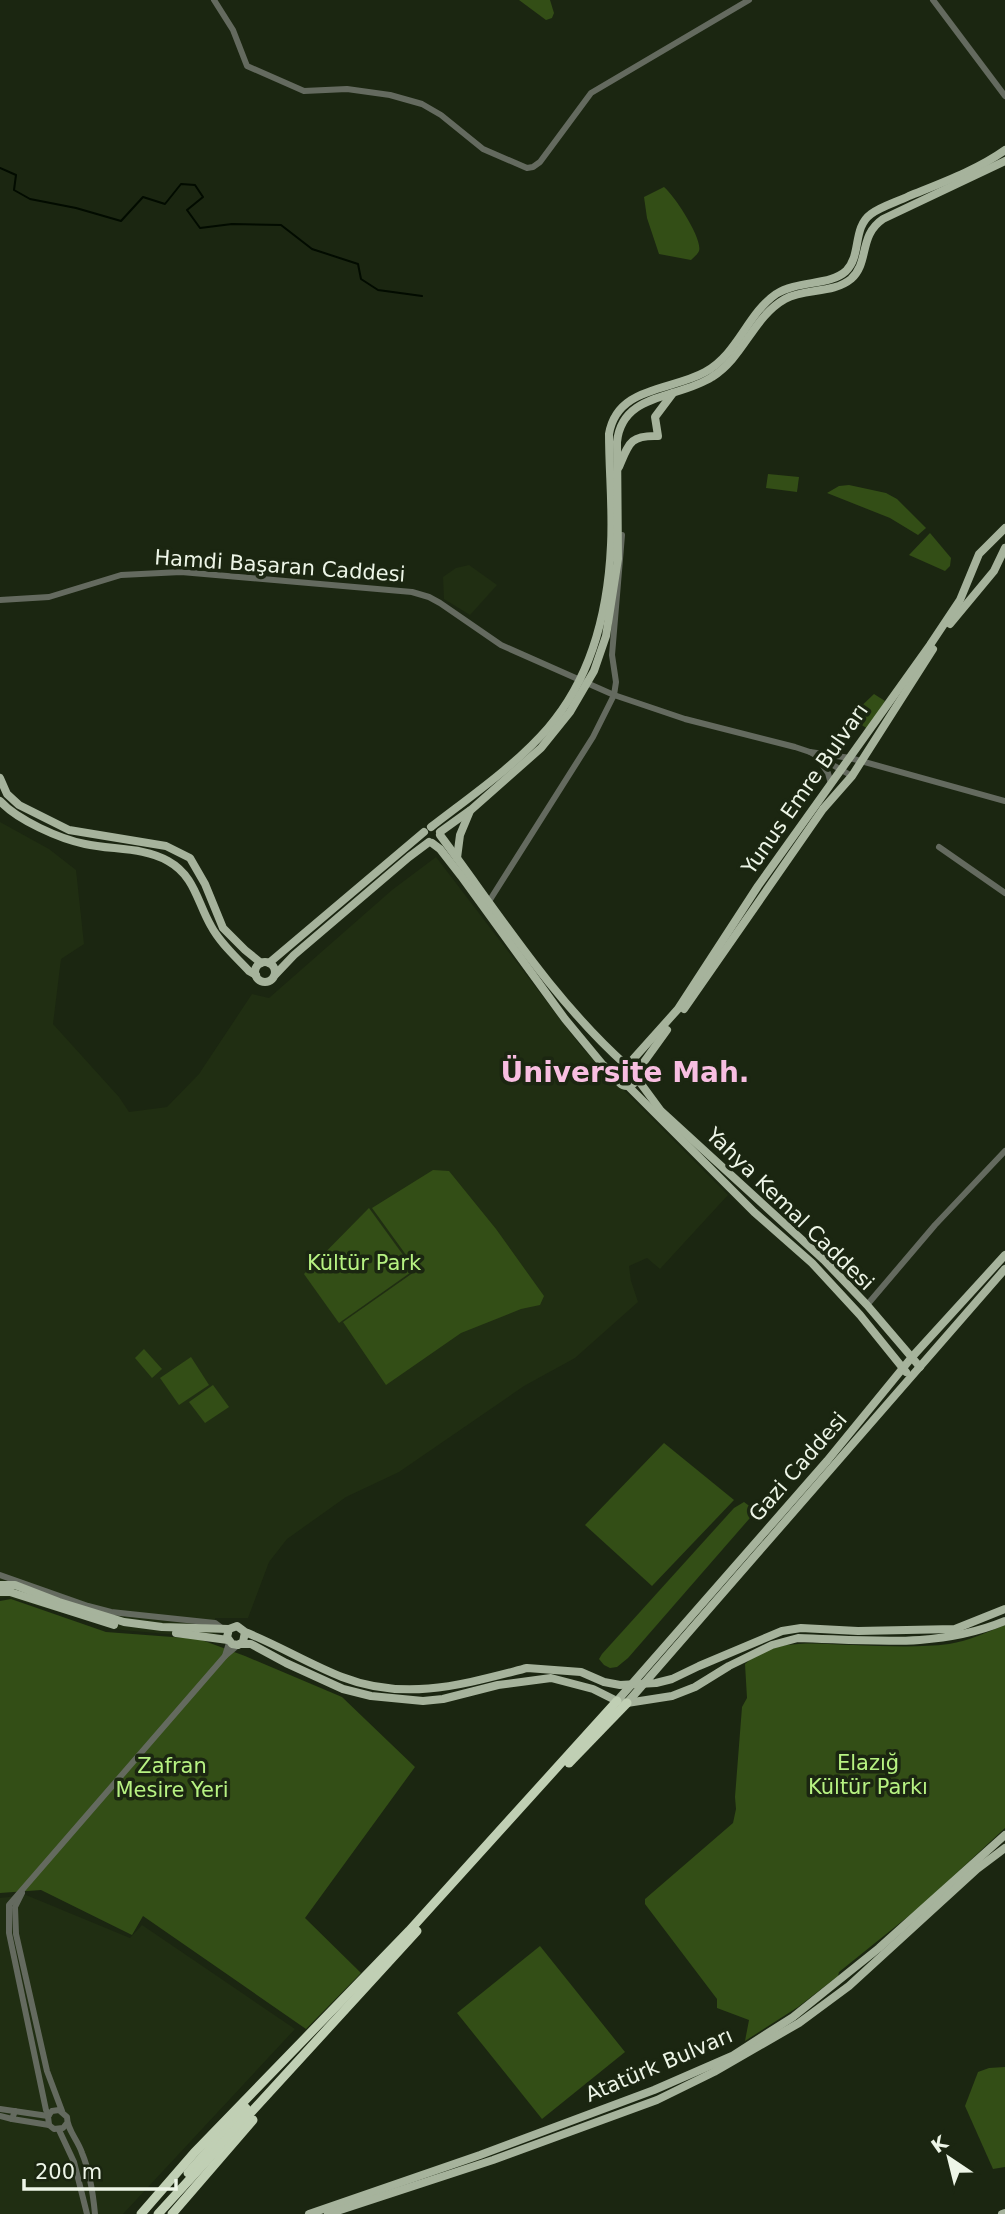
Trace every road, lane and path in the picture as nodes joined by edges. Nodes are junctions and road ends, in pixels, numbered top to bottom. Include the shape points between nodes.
1 (214, 0) edge
2 (749, 0) edge
3 (933, 0) edge
4 (1005, 96) edge
5 (1005, 150) edge
6 (1005, 161) edge
7 (673, 393) junction
8 (618, 470) junction
9 (1005, 528) edge
10 (622, 535) dead end
11 (1005, 548) edge
12 (0, 600) edge
13 (583, 682) junction
14 (614, 695) junction
15 (810, 752) junction
16 (818, 758) junction
17 (850, 758) junction
18 (860, 762) junction
19 (842, 771) junction
20 (852, 776) junction
21 (0, 778) edge
22 (831, 786) junction
23 (0, 801) edge
24 (1005, 801) edge
25 (472, 809) junction
26 (428, 830) junction
27 (440, 834) junction
28 (431, 843) junction
29 (939, 847) dead end
30 (457, 858) junction
31 (1005, 893) edge
32 (488, 903) junction
33 (265, 963) junction
34 (256, 975) junction
35 (275, 975) junction
36 (627, 1066) junction
37 (617, 1075) junction
38 (636, 1075) junction
39 (628, 1086) junction
40 (1005, 1151) edge
41 (1005, 1255) edge
42 (1005, 1269) edge
43 (867, 1305) junction
44 (912, 1357) junction
45 (920, 1367) junction
46 (904, 1369) junction
47 (911, 1377) junction
48 (0, 1575) edge
49 (1, 1586) edge
50 (1005, 1609) edge
51 (1005, 1621) edge
52 (227, 1630) junction
53 (244, 1632) junction
54 (234, 1643) junction
55 (645, 1683) junction
56 (632, 1684) junction
57 (622, 1702) junction
58 (1005, 1835) edge
59 (1005, 1848) edge
60 (26, 1883) junction
61 (326, 2017) junction
62 (336, 2022) junction
63 (0, 2109) edge
64 (62, 2111) junction
65 (13, 2115) junction
66 (49, 2115) junction
67 (0, 2116) edge
68 (67, 2123) junction
69 (49, 2125) junction
70 (59, 2130) junction
71 (93, 2214) edge
72 (138, 2214) edge
73 (150, 2214) edge
74 (158, 2214) edge
75 (172, 2214) edge
76 (309, 2214) edge
77 (328, 2214) edge

1 - 2 street via 233,30 247,66 304,91 347,89 422,104 483,149 527,168 540,162 591,93
3 - 4 street
5 - 13 main road via 874,211 860,227 845,272 779,292 714,366 684,382 635,396 619,409 609,433 609,568 597,639
6 - 7 main road via 883,219 869,231 859,268 851,279 779,303 724,369 699,385
7 - 8 main road via 638,406 623,420 617,442
7 - 8 main road via 655,417 658,436 635,438
8 - 13 main road via 616,570 603,648
9 - 17 main road, Yunus Emre Bulvarı via 979,554 960,600
10 - 14 street via 612,655
11 - 18 main road, Yunus Emre Bulvarı
12 - 13 street, Hamdi Başaran Caddesi via 49,597 121,575 161,572 412,592 440,603 501,645
13 - 14 street, Hamdi Başaran Caddesi
13 - 25 main road via 570,712 552,735
13 - 26 main road via 537,740
14 - 15 street, Hamdi Başaran Caddesi
14 - 32 street via 593,737
15 - 16 street, Hamdi Başaran Caddesi
15 - 17 street
16 - 19 street, Hamdi Başaran Caddesi
16 - 22 street, Hamdi Başaran Caddesi
17 - 18 street
17 - 19 main road, Yunus Emre Bulvarı
18 - 20 main road, Yunus Emre Bulvarı
18 - 24 street
19 - 20 street, Hamdi Başaran Caddesi
19 - 22 main road, Yunus Emre Bulvarı
20 - 38 main road, Yunus Emre Bulvarı via 823,809
21 - 33 main road via 19,805 69,830 166,846 190,858 223,928
22 - 36 main road, Yunus Emre Bulvarı via 758,886 678,1009
23 - 34 main road via 17,816 83,844 146,853 181,869 210,925
25 - 27 main road
25 - 30 main road via 460,835
26 - 27 main road via 438,828
26 - 28 main road via 425,839
26 - 33 main road
27 - 28 main road via 439,840
27 - 30 main road
28 - 35 main road via 409,857
28 - 37 main road via 461,876 565,1019
29 - 31 street
30 - 32 main road
32 - 36 main road via 582,1022
33 - 34 main road via 256,969
33 - 35 main road via 274,966
34 - 35 main road via 264,982
36 - 37 main road
36 - 38 main road
37 - 39 main road via 620,1083
38 - 39 main road
38 - 43 main road, Yahya Kemal Caddesi via 661,1111
39 - 46 main road, Yahya Kemal Caddesi via 812,1263
40 - 43 street
41 - 44 main road, Gazi Caddesi
42 - 45 main road, Gazi Caddesi
43 - 44 main road, Yahya Kemal Caddesi
44 - 45 main road, Yahya Kemal Caddesi
44 - 46 main road, Gazi Caddesi
45 - 47 main road, Gazi Caddesi
46 - 47 main road, Yahya Kemal Caddesi
46 - 56 main road, Gazi Caddesi
47 - 55 main road, Gazi Caddesi
48 - 52 street via 88,1606 215,1623
49 - 52 main road via 15,1585 124,1622
49 - 54 main road via 110,1624
50 - 55 main road via 956,1629 801,1628 672,1679
51 - 57 main road via 939,1639 798,1638 729,1666 695,1688 672,1696
52 - 53 main road via 237,1626
52 - 54 main road
53 - 54 main road via 245,1639
53 - 56 main road via 341,1677 402,1690 454,1686 527,1668 581,1672 604,1682
54 - 57 main road via 250,1644 343,1689 371,1696 424,1701 551,1678
54 - 60 street
55 - 56 main road
55 - 57 main road, Gazi Caddesi
56 - 57 main road, Gazi Caddesi
57 - 61 highway
57 - 62 highway
58 - 76 main road, Atatürk Bulvarı via 879,1948 793,2017 732,2056 480,2155
59 - 77 main road, Atatürk Bulvarı via 849,1986 799,2023 714,2072 645,2105
60 - 64 street via 15,1908 16,1934 47,2071
60 - 66 street via 9,1905 9,1933
61 - 72 highway
61 - 73 highway
62 - 74 highway
62 - 75 highway
63 - 65 street
64 - 66 street
64 - 68 street
65 - 66 street
65 - 67 street
65 - 69 street
66 - 69 street
68 - 70 street
68 - 71 street via 87,2167
69 - 70 street
70 - 71 street

